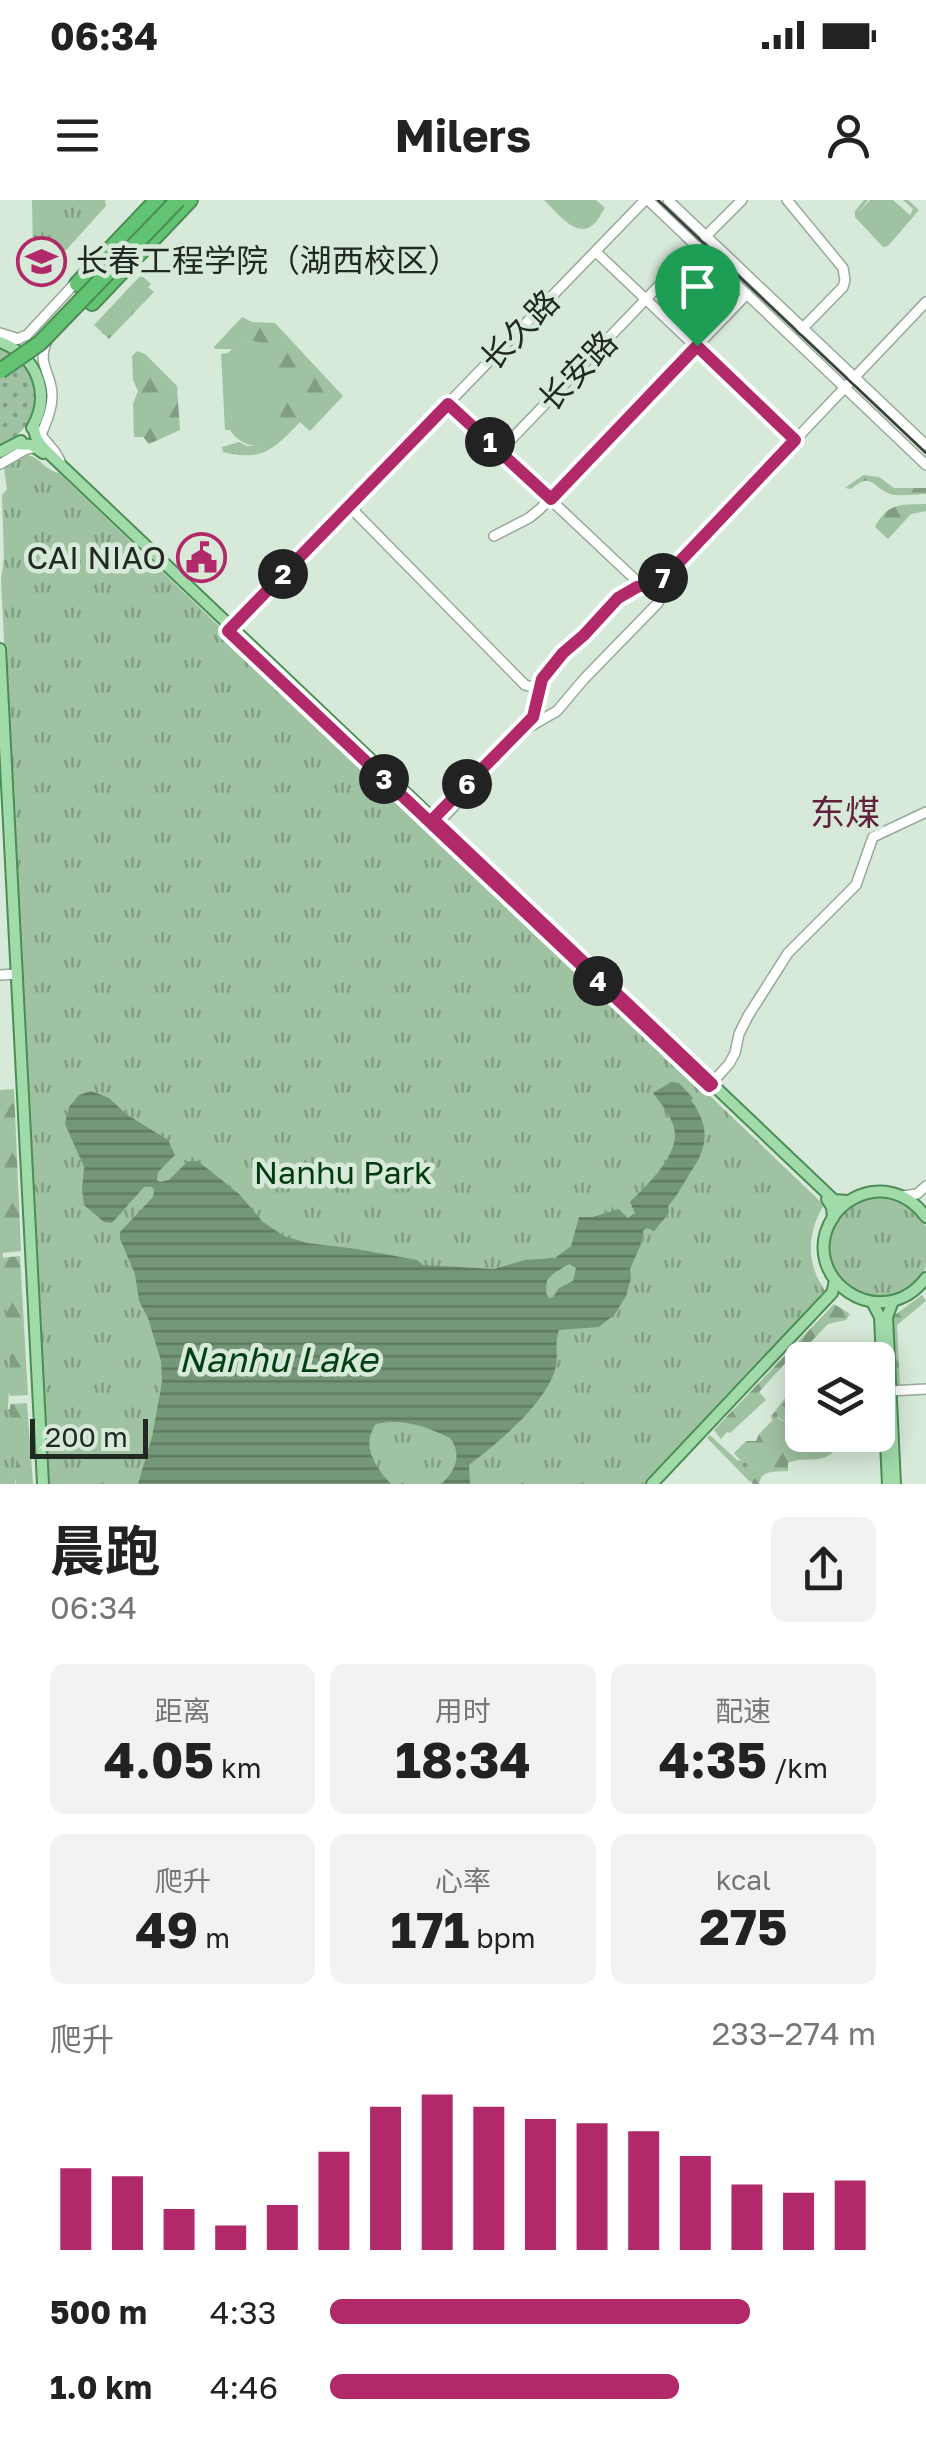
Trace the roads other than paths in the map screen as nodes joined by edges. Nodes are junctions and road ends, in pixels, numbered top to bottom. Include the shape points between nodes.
1 (168, 200) edge
2 (178, 200) edge
3 (193, 200) edge
4 (649, 200) edge
5 (668, 200) edge
6 (742, 200) edge
7 (788, 200) edge
8 (153, 202) edge
9 (701, 242) junction
10 (596, 252) junction
11 (77, 284) joint
12 (747, 294) junction
13 (647, 299) junction
14 (92, 303) junction
15 (926, 305) edge
16 (801, 331) junction
17 (2, 340) edge
18 (48, 341) junction
19 (697, 346) junction
20 (0, 363) edge
21 (35, 370) junction
22 (0, 372) edge
23 (851, 384) junction
24 (448, 404) junction
25 (34, 425) junction
26 (795, 440) junction
27 (17, 444) junction
28 (926, 445) edge
29 (39, 450) junction
30 (500, 451) junction
31 (0, 452) edge
32 (926, 461) edge
33 (0, 464) edge
34 (60, 464) junction
35 (551, 499) junction
36 (349, 506) junction
37 (494, 536) dead end
38 (642, 586) junction
39 (230, 629) junction
40 (0, 649) edge
41 (539, 689) junction
42 (0, 728) edge
43 (926, 812) edge
44 (434, 822) junction
45 (10, 974) edge
46 (710, 1085) junction
47 (926, 1186) edge
48 (926, 1194) edge
49 (905, 1198) junction
50 (848, 1201) junction
51 (926, 1206) edge
52 (925, 1216) edge
53 (833, 1218) junction
54 (926, 1278) edge
55 (835, 1280) junction
56 (848, 1293) junction
57 (892, 1301) junction
58 (872, 1302) junction
59 (888, 1342) edge
60 (926, 1389) edge
61 (895, 1391) edge
62 (891, 1452) edge
63 (41, 1484) edge
64 (654, 1484) edge
65 (892, 1484) edge

1 - 20 highway, bridge via 36,336
2 - 22 highway, bridge via 40,342
3 - 14 highway
3 - 14 street
4 - 9 street
4 - 10 street, 长久路
5 - 9 street
6 - 9 street, 长安路
7 - 16 street via 845,274 843,287
8 - 11 highway
9 - 12 street
9 - 13 street, 长安路
9 - 16 street
10 - 13 street
10 - 24 street, 长久路
11 - 17 street via 21,338
12 - 19 street
12 - 23 street
13 - 19 street
13 - 30 street, 长安路
14 - 18 street
15 - 23 street
16 - 23 street
17 - 21 main road
18 - 21 street via 33,360
18 - 34 street via 42,361 52,403 42,435
19 - 26 street
19 - 35 street
21 - 25 main road via 42,399
23 - 26 street
23 - 28 street
23 - 32 street
23 - 44 street via 673,574 658,603 557,711 526,728
24 - 30 street
24 - 36 street, 长久路
25 - 27 main road
25 - 34 main road via 36,440
26 - 38 street via 668,574
27 - 29 main road
27 - 31 main road
29 - 33 street via 26,449
29 - 39 main road
30 - 35 street
34 - 39 main road
35 - 37 street
35 - 38 street
36 - 39 street, 长久路
36 - 41 street via 525,684
38 - 41 street via 618,598 548,670
39 - 44 main road
40 - 45 main road
41 - 44 street via 533,717
42 - 45 main road
43 - 46 street via 873,836 856,886 788,954 748,1016 734,1058
44 - 46 main road
45 - 63 main road
46 - 50 main road via 834,1200
46 - 53 main road via 830,1203
47 - 49 street
48 - 49 main road
49 - 50 main road via 873,1192
49 - 52 main road
50 - 53 main road
51 - 52 main road
53 - 55 main road via 824,1250
54 - 57 main road
55 - 56 main road
55 - 64 main road via 832,1294
56 - 58 main road
56 - 64 main road via 835,1296
57 - 58 main road
57 - 59 main road
58 - 65 main road via 880,1318
60 - 61 street
62 - 65 main road

